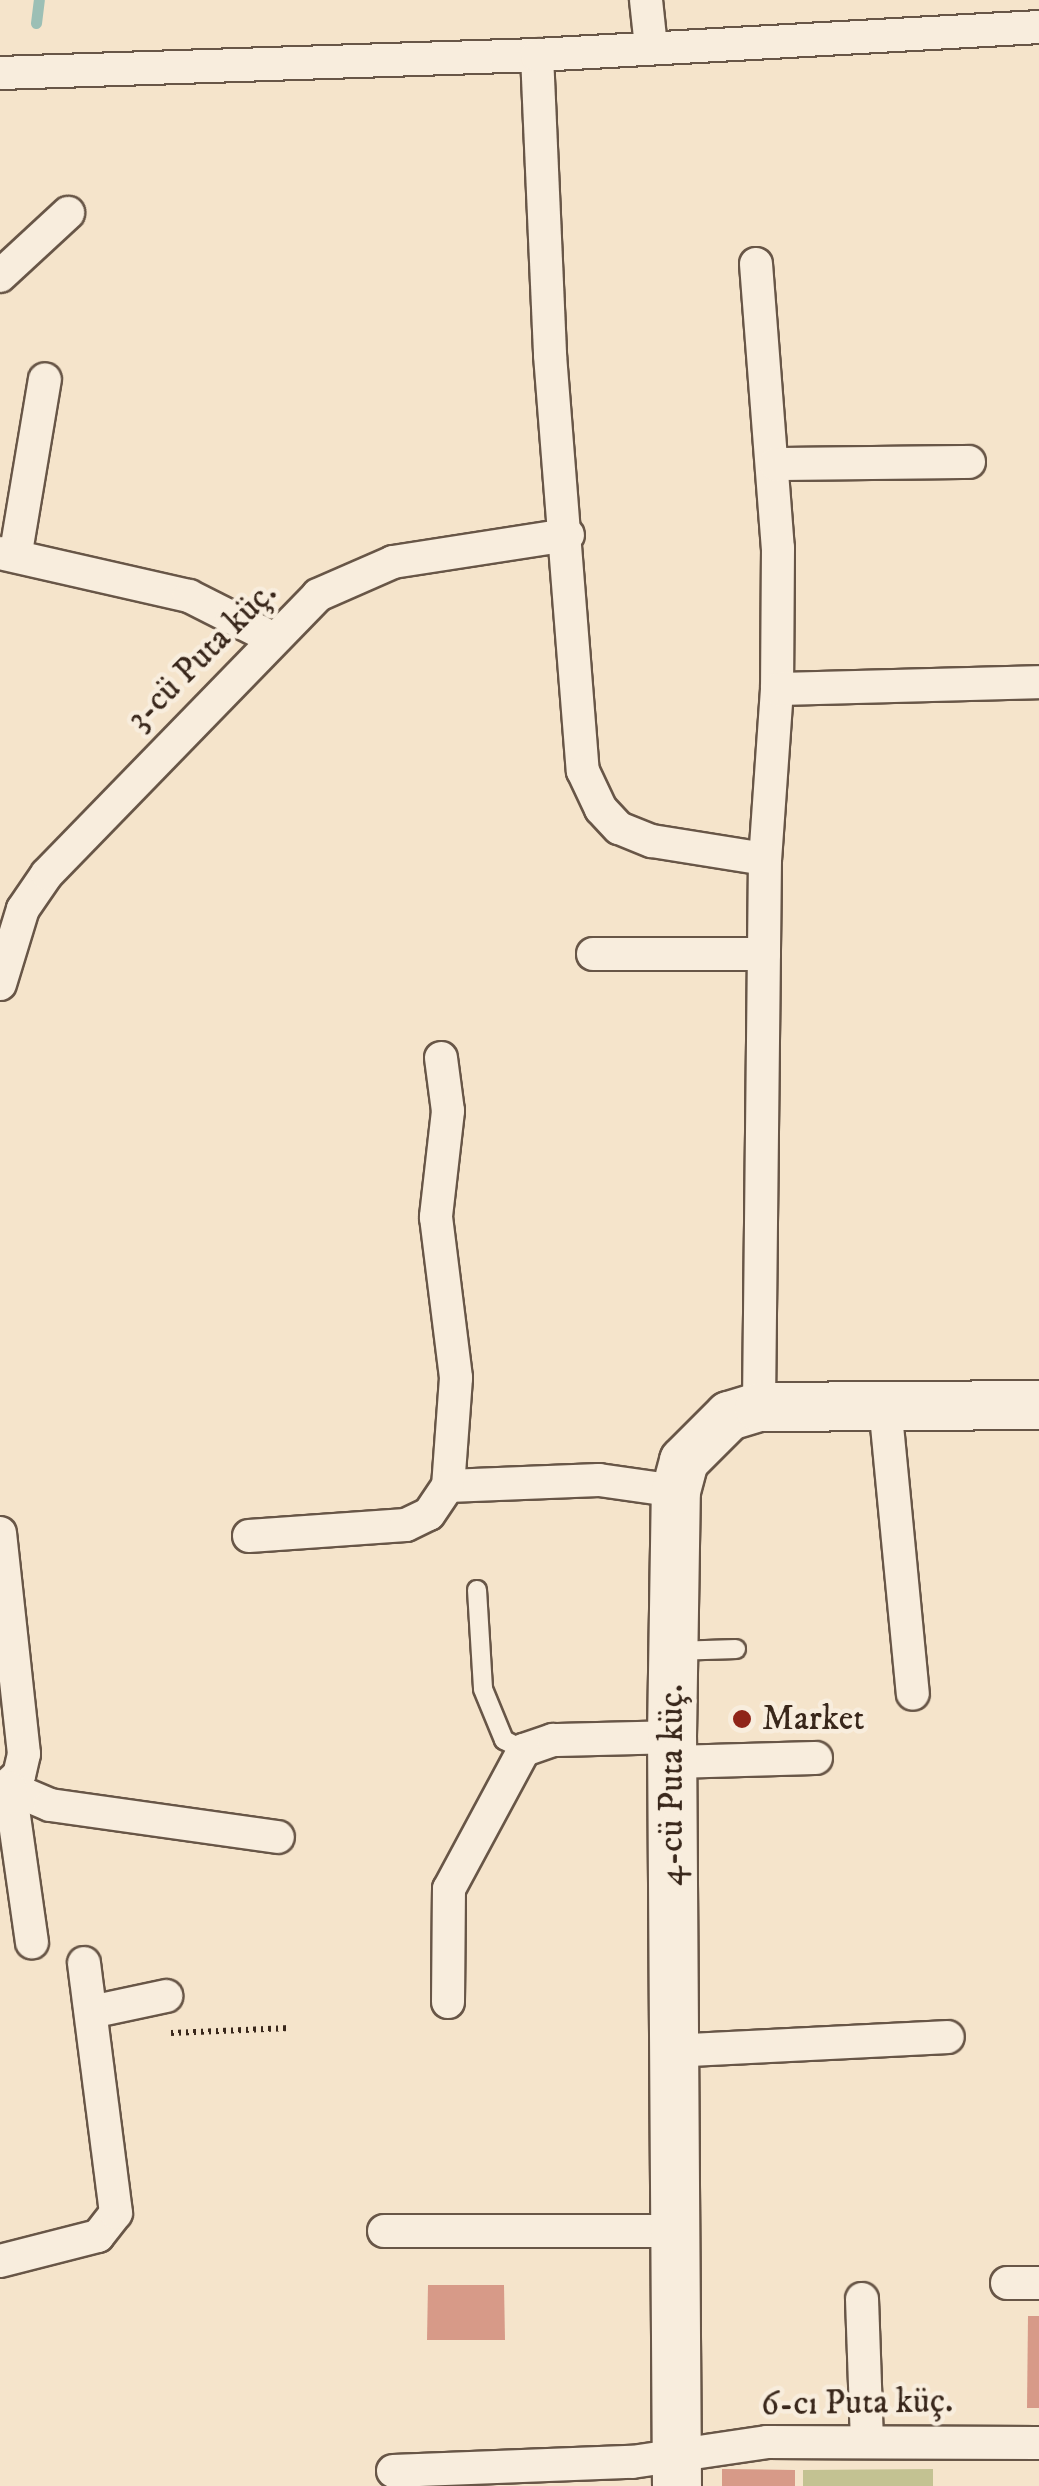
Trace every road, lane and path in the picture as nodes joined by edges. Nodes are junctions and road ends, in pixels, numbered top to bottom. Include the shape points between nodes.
1 (646, 0) edge
2 (1039, 26) edge
3 (652, 47) junction
4 (537, 55) junction
5 (0, 73) edge
6 (68, 213) dead end
7 (756, 264) dead end
8 (0, 276) edge
9 (45, 380) dead end
10 (970, 462) dead end
11 (775, 464) junction
12 (568, 536) junction
13 (8, 552) edge
14 (272, 638) junction
15 (1039, 682) edge
16 (777, 688) junction
17 (765, 859) junction
18 (593, 954) dead end
19 (764, 954) junction
20 (0, 984) edge
21 (441, 1058) dead end
22 (885, 1405) junction
23 (1039, 1405) edge
24 (759, 1408) junction
25 (448, 1486) junction
26 (676, 1490) junction
27 (0, 1533) edge
28 (249, 1536) dead end
29 (478, 1590) dead end
30 (736, 1649) dead end
31 (673, 1651) junction
32 (913, 1694) dead end
33 (524, 1750) junction
34 (672, 1750) junction
35 (816, 1758) dead end
36 (5, 1790) edge
37 (278, 1837) dead end
38 (32, 1942) dead end
39 (84, 1963) dead end
40 (166, 1996) dead end
41 (448, 2002) dead end
42 (93, 2024) junction
43 (290, 2028) dead end
44 (948, 2037) dead end
45 (671, 2050) junction
46 (673, 2230) junction
47 (384, 2231) dead end
48 (0, 2261) edge
49 (862, 2300) dead end
50 (867, 2439) junction
51 (1039, 2443) edge
52 (677, 2470) edge
53 (393, 2471) dead end

1 - 3 street
2 - 3 street
3 - 4 street
4 - 5 street
4 - 12 street via 550,355
6 - 8 street
7 - 11 street
9 - 13 street
10 - 11 street
11 - 16 street
12 - 14 street, 3-cü Puta küç. via 354,574 318,595
12 - 17 street via 583,771 600,809 620,828 652,841
13 - 14 street via 189,596
14 - 20 street, 3-cü Puta küç. via 47,874 23,909
15 - 16 street
16 - 17 street
17 - 19 street
18 - 19 street
19 - 24 street
21 - 25 street via 448,1111 436,1217 456,1378
22 - 23 street, 4-cü Puta küç.
22 - 24 street, 4-cü Puta küç.
22 - 32 street
24 - 26 street, 4-cü Puta küç. via 728,1416 703,1435 684,1461
25 - 26 street via 599,1480
25 - 28 street via 429,1514 406,1526
26 - 31 street, 4-cü Puta küç.
27 - 36 street via 24,1754
29 - 33 lane via 483,1690 504,1740
30 - 31 lane
31 - 34 street, 4-cü Puta küç.
33 - 34 street via 553,1740
33 - 41 street via 449,1890
34 - 35 street
34 - 45 street, 4-cü Puta küç.
36 - 37 street via 50,1806
36 - 38 street
39 - 42 street
40 - 42 street
42 - 43 path
42 - 48 street via 116,2212 98,2236
44 - 45 street
45 - 46 street, 4-cü Puta küç.
46 - 47 street
46 - 52 street, 4-cü Puta küç.
49 - 50 street
50 - 51 street, 6-cı Puta küç.
50 - 52 street, 6-cı Puta küç.
52 - 53 street, 6-cı Puta küç.

